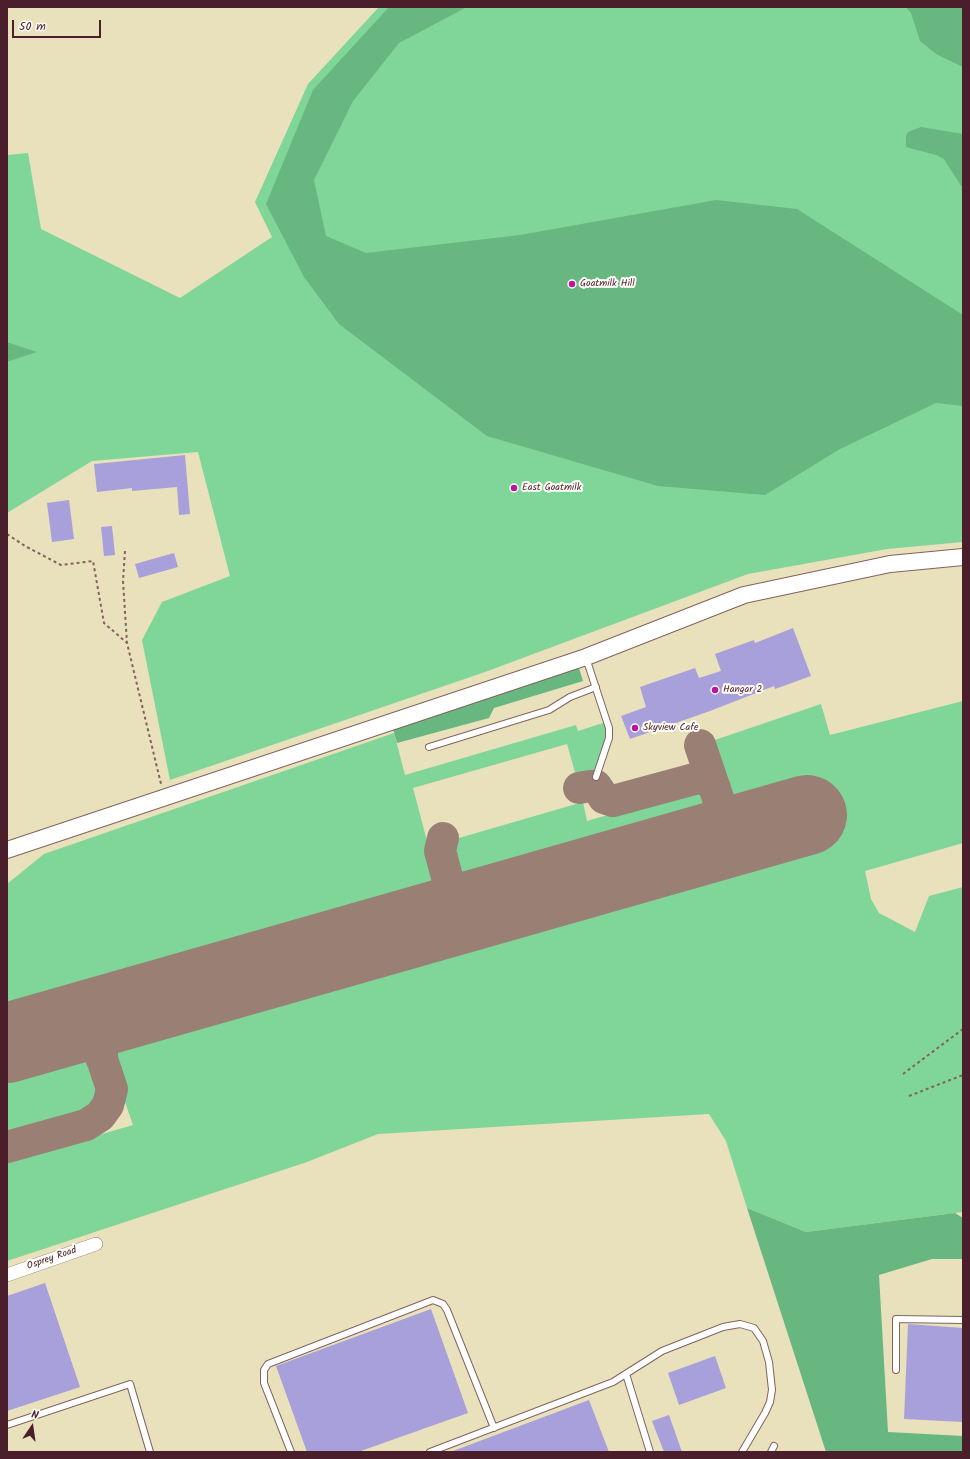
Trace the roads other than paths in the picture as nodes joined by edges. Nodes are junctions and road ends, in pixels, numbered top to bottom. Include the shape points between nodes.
1 (963, 557) edge
2 (586, 657) junction
3 (596, 687) junction
4 (429, 746) dead end
5 (596, 777) dead end
6 (7, 850) edge
7 (96, 1244) dead end
8 (7, 1274) edge
9 (963, 1320) edge
10 (896, 1370) dead end
11 (626, 1374) junction
12 (7, 1425) edge
13 (494, 1428) junction
14 (150, 1452) edge
15 (291, 1452) edge
16 (430, 1452) edge
17 (650, 1452) edge
18 (742, 1452) edge

1 - 2 street via 890,564 744,595
2 - 3 lane
2 - 6 street
3 - 4 lane via 570,697 549,710
3 - 5 lane via 610,738
7 - 8 street, Osprey Road
9 - 10 lane via 896,1319
11 - 13 lane via 613,1382
11 - 17 lane
11 - 18 lane via 662,1351 724,1327 740,1324 754,1328 763,1341 769,1362 771,1396 766,1412
12 - 14 lane via 130,1384
13 - 15 lane via 447,1310 443,1304 433,1300 268,1364 264,1370 264,1383
13 - 16 lane

